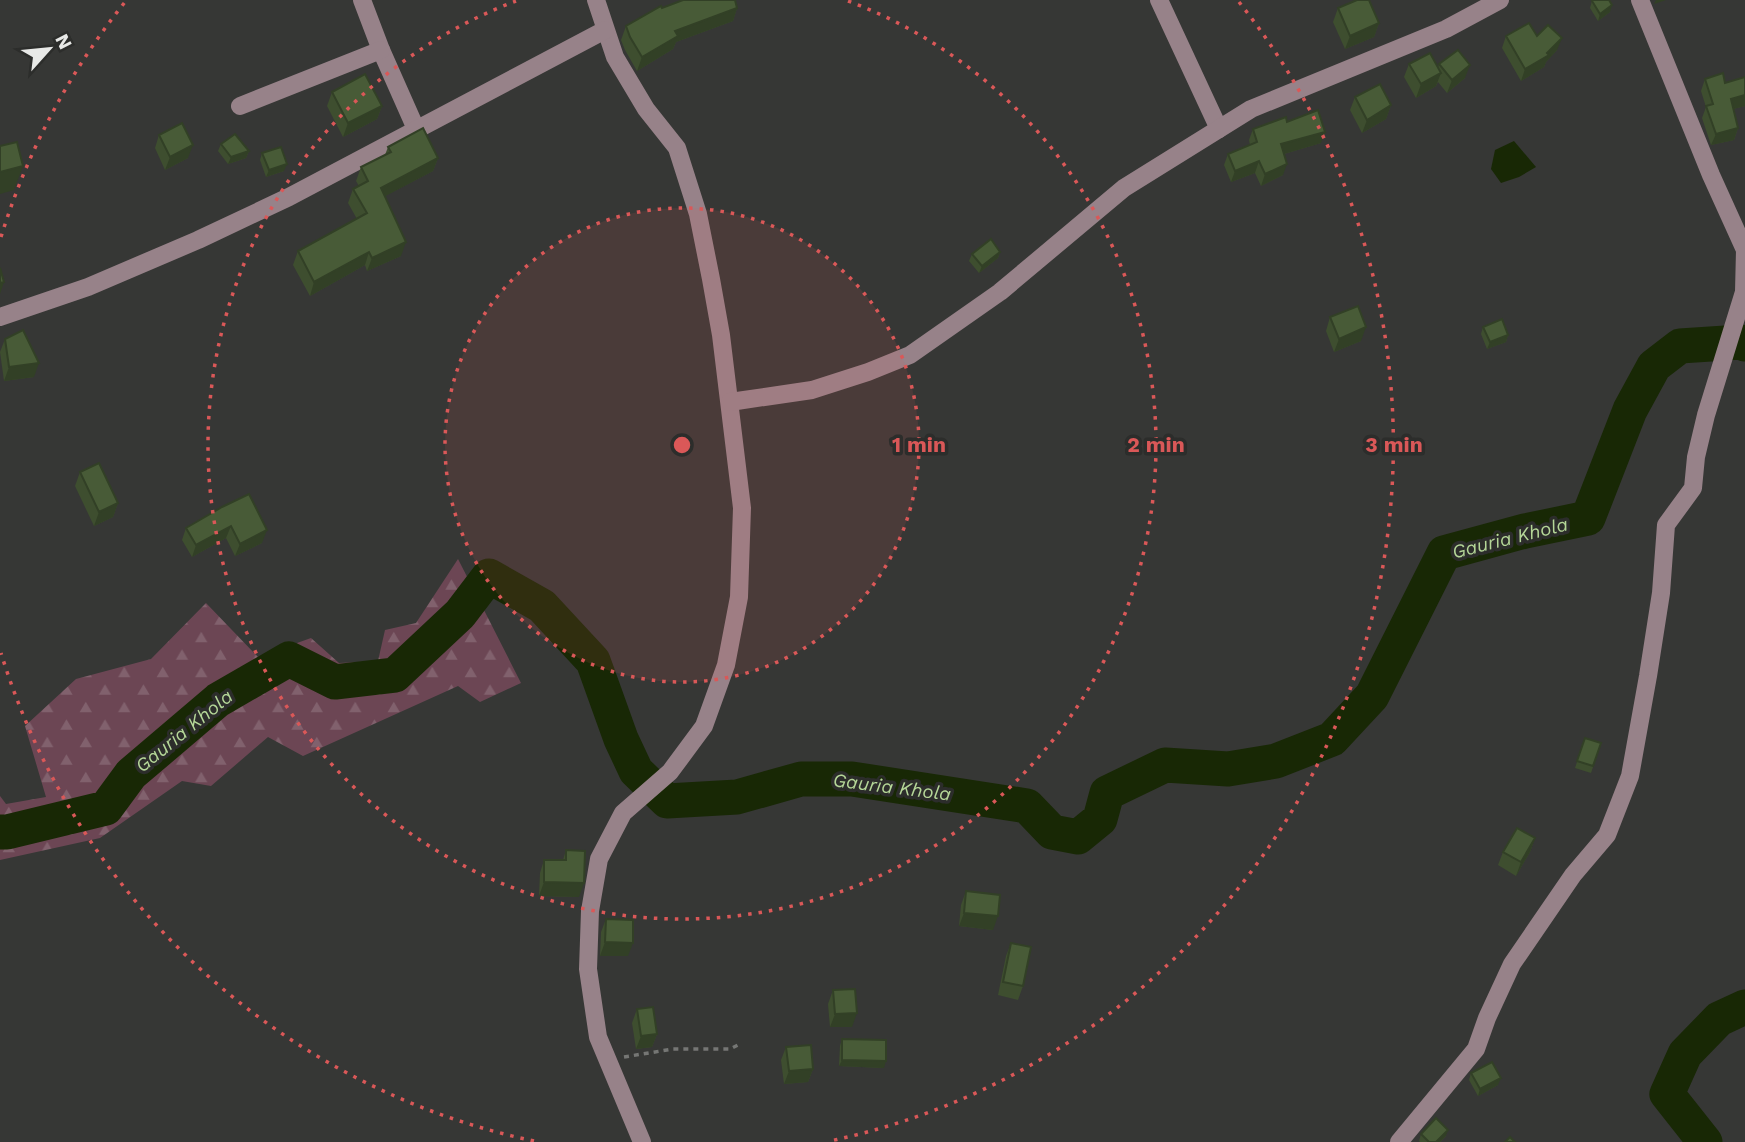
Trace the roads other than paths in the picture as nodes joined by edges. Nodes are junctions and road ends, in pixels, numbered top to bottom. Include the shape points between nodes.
1 (362, 0) edge
2 (596, 0) edge
3 (1159, 0) edge
4 (1500, 0) edge
5 (1640, 0) edge
6 (605, 30) junction
7 (382, 50) junction
8 (240, 106) dead end
9 (416, 129) junction
10 (1219, 129) junction
11 (0, 317) edge
12 (730, 402) junction
13 (642, 1142) edge
14 (1399, 1142) edge

1 - 7 street
2 - 6 street
3 - 10 street
4 - 10 street via 1446,29 1251,109
5 - 14 street via 1745,250 1744,292 1706,415 1693,488 1666,525 1659,607 1630,776 1607,835 1573,875 1512,964 1475,1049
6 - 9 street
6 - 12 street via 633,88 677,148 712,279
7 - 8 street
7 - 9 street
9 - 11 street via 198,240 88,287
10 - 12 street via 1124,188 1000,292 910,355 812,390
12 - 13 street via 742,508 739,597 726,665 704,726 670,772 624,813 599,859 590,911 588,969 598,1037

